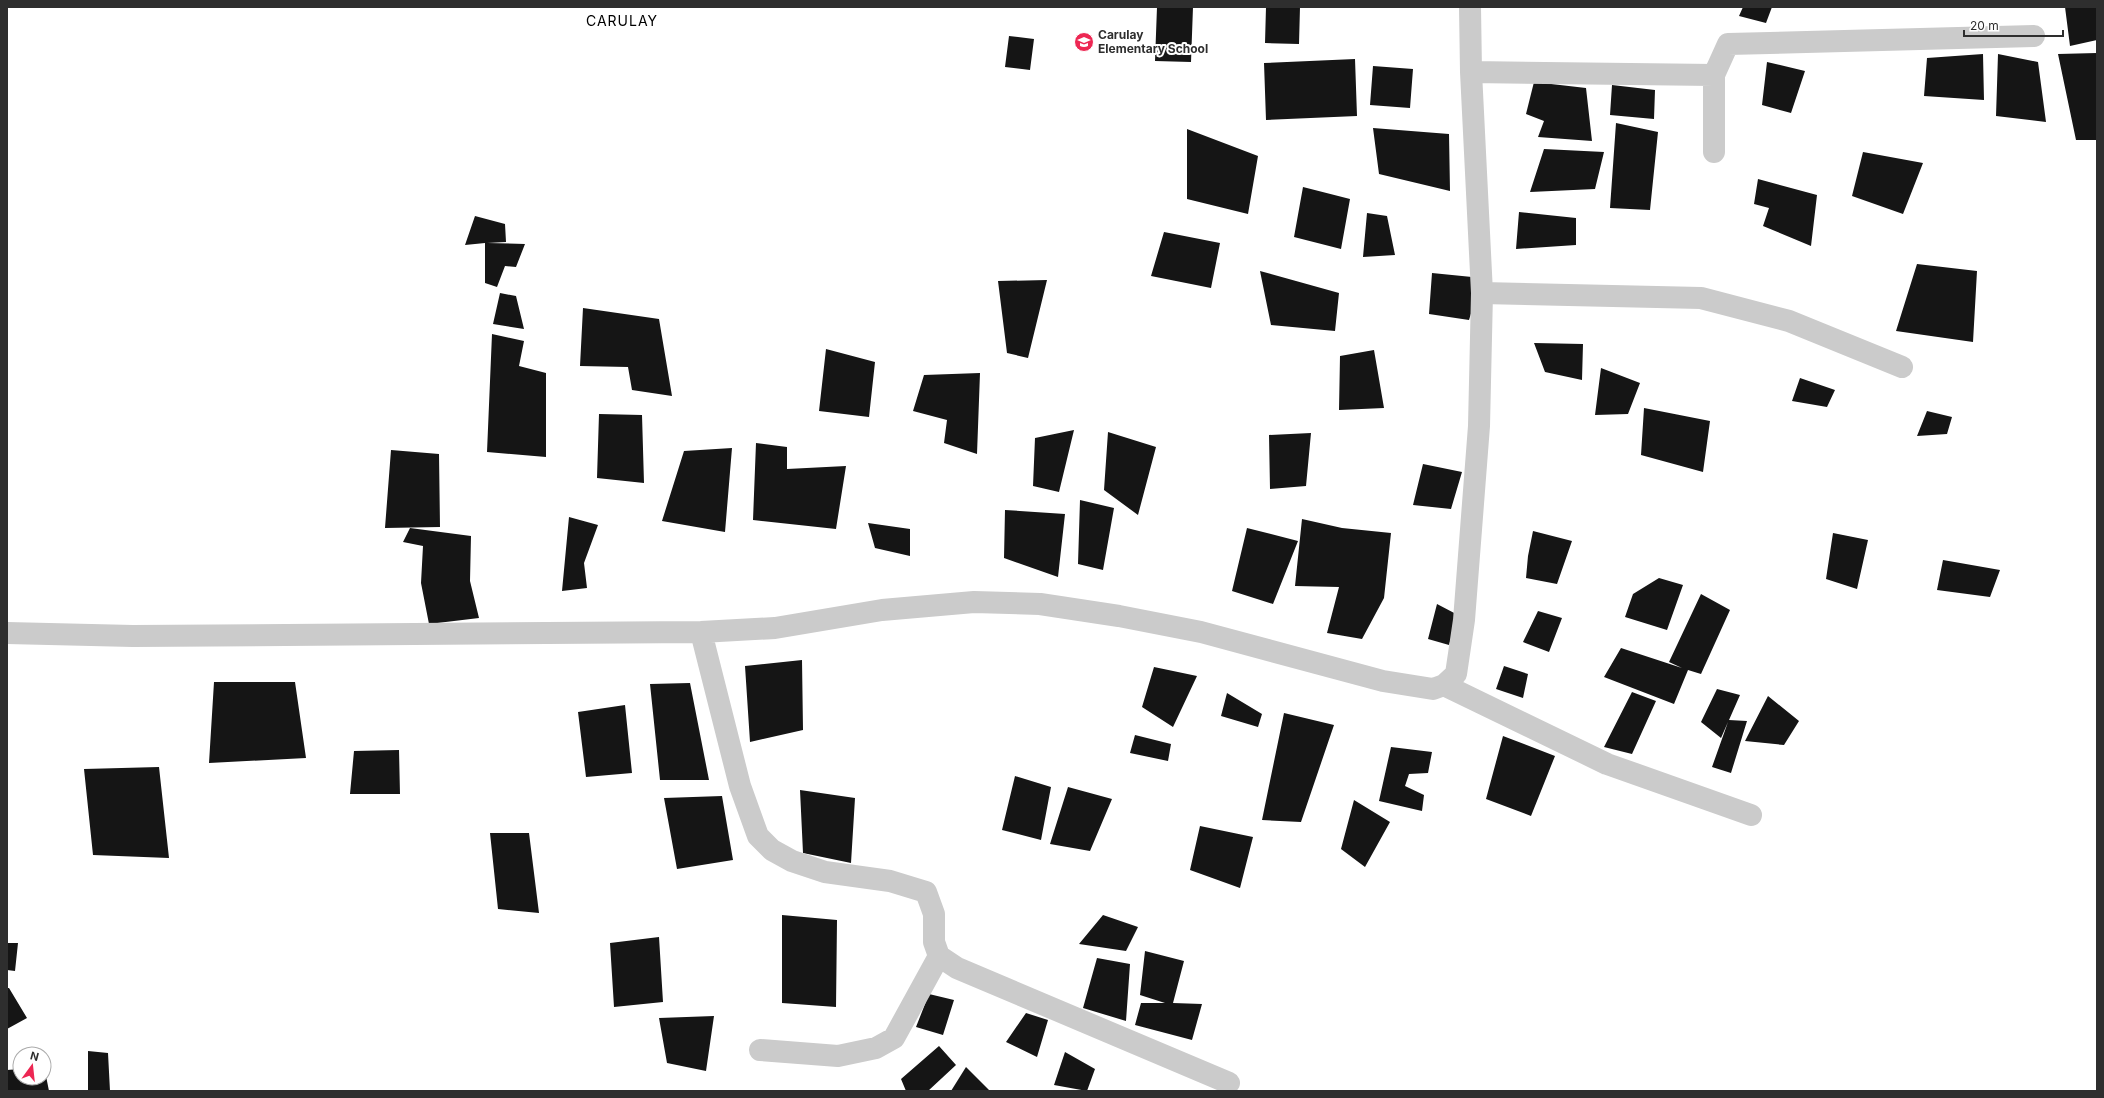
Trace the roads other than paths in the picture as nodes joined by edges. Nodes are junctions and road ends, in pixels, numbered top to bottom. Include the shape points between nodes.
1 (1470, 7) edge
2 (2034, 36) dead end
3 (1471, 72) junction
4 (1714, 75) junction
5 (1714, 152) dead end
6 (1482, 293) junction
7 (1902, 367) dead end
8 (701, 632) junction
9 (7, 633) edge
10 (1444, 685) junction
11 (1751, 815) dead end
12 (939, 956) junction
13 (760, 1050) dead end
14 (1228, 1083) dead end

1 - 3 street
2 - 4 street via 1728,44
3 - 4 street
3 - 6 street
4 - 5 street
6 - 7 street via 1701,298 1789,321
6 - 10 street via 1479,426 1467,589 1456,674
8 - 9 street via 133,636
8 - 10 street via 775,628 882,610 966,603 1040,604 1200,632 1383,681 1433,689
8 - 12 street via 740,786 758,836 772,850 792,861 825,872 890,881 926,892 934,914 934,942
10 - 11 street via 1606,764
12 - 13 street via 894,1038 876,1048 838,1056
12 - 14 street via 957,968

